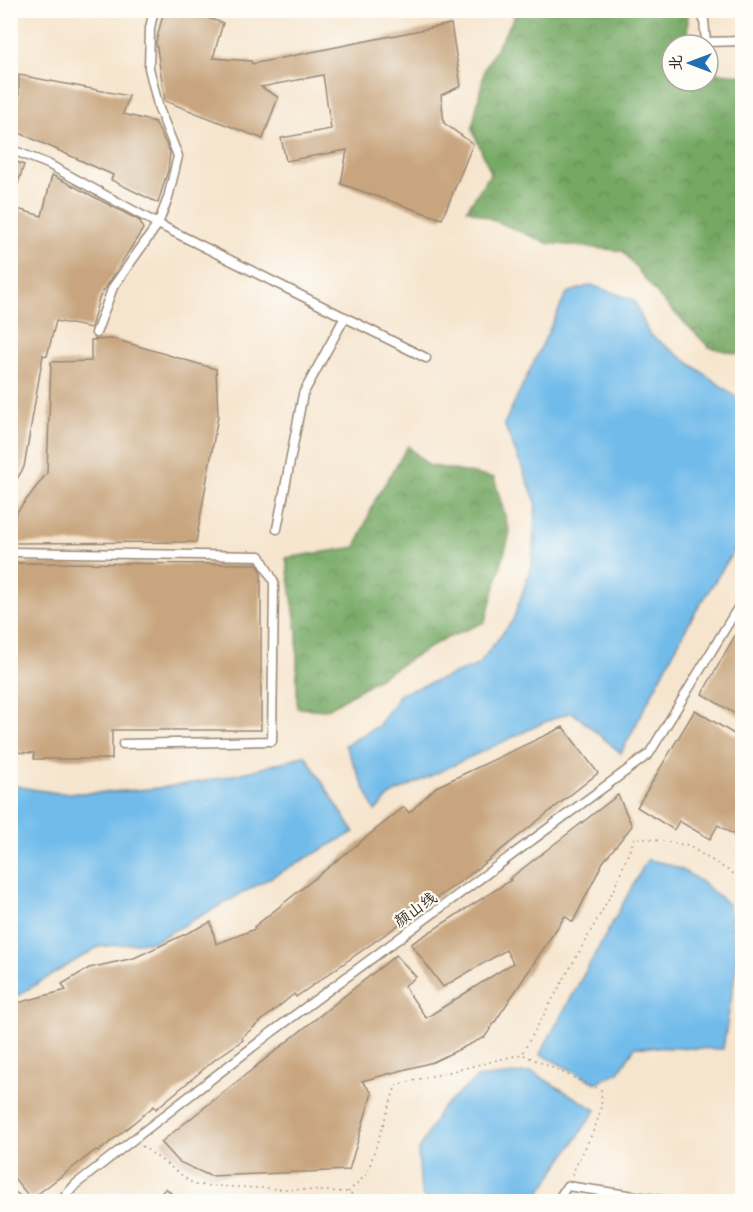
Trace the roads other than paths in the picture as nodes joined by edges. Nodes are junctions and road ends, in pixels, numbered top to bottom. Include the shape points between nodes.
1 (154, 10) edge
2 (703, 10) edge
3 (742, 41) edge
4 (10, 149) edge
5 (158, 224) junction
6 (345, 317) junction
7 (96, 333) dead end
8 (426, 358) dead end
9 (277, 529) dead end
10 (10, 552) edge
11 (742, 601) edge
12 (123, 744) dead end
13 (10, 1194) edge
14 (20, 1202) edge
15 (60, 1202) edge
16 (557, 1202) edge
17 (675, 1202) edge

1 - 5 street via 149,68 159,109 178,156
2 - 3 street via 706,42
4 - 5 street via 48,164
5 - 6 street
5 - 7 street via 113,287
6 - 8 street
6 - 9 street via 303,394
10 - 12 street via 260,556 274,582 272,741
11 - 15 street, 颜山线 via 649,754 272,1032 76,1184
13 - 14 street
16 - 17 street via 567,1186

